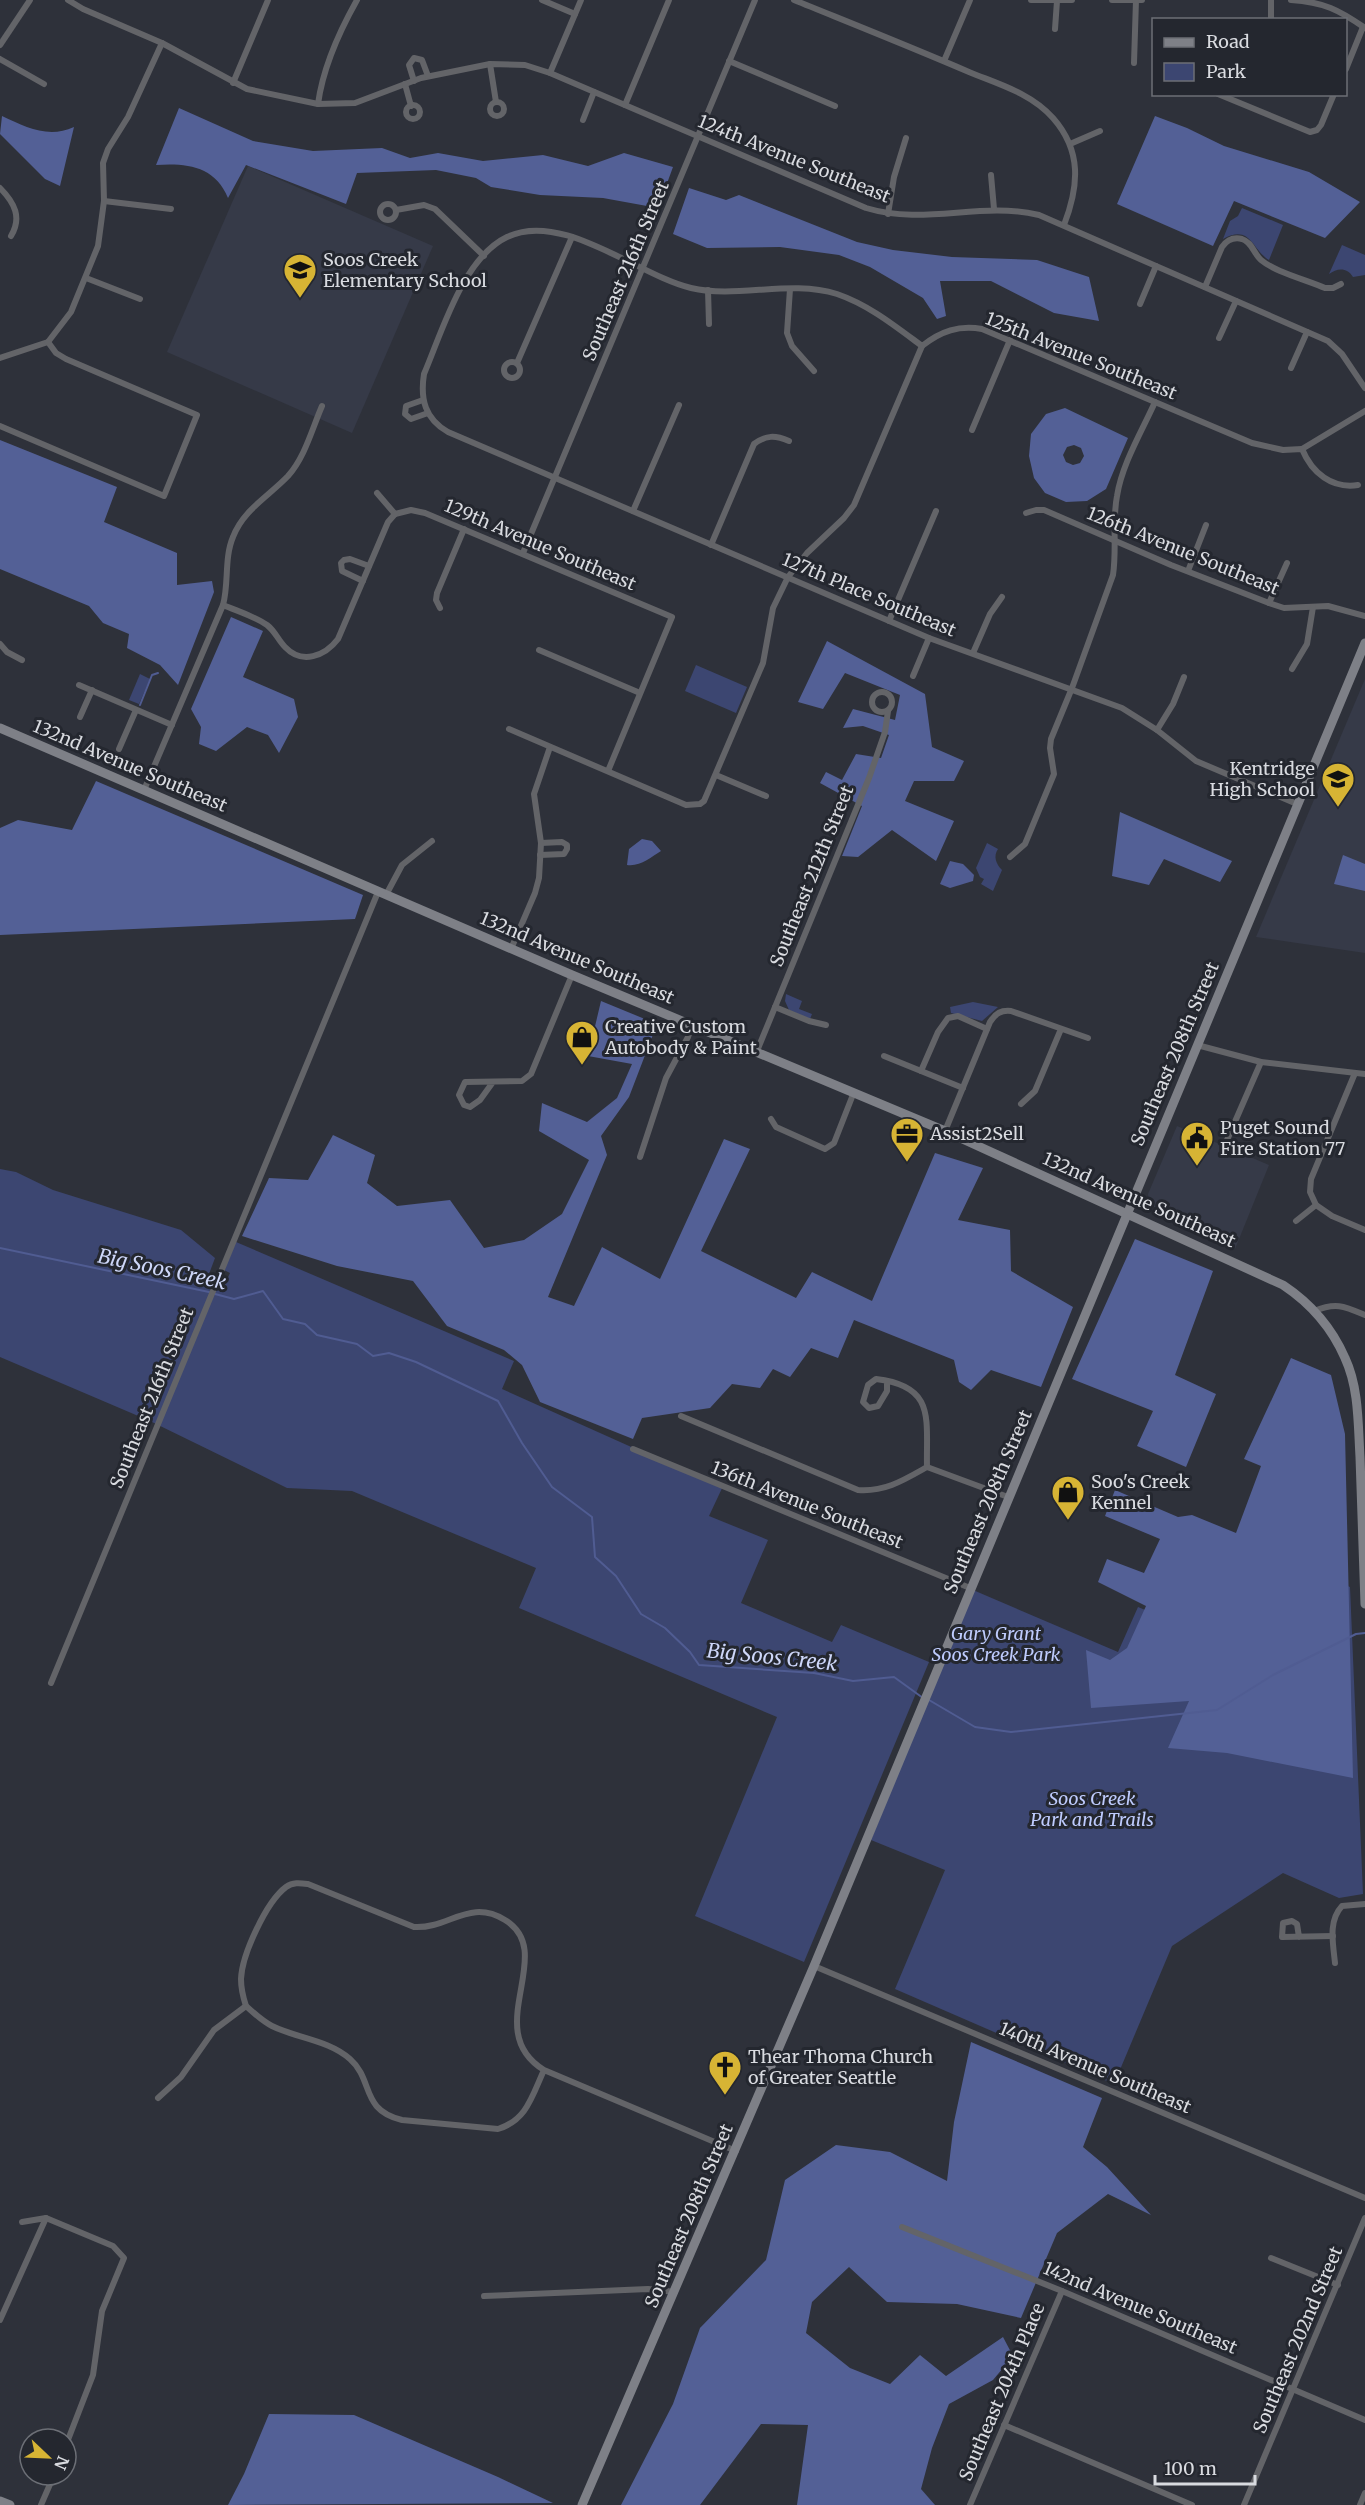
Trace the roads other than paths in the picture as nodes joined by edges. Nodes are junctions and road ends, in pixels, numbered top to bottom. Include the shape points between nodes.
1 (30, 0) edge
2 (68, 0) edge
3 (268, 0) edge
4 (357, 0) edge
5 (542, 0) edge
6 (581, 0) edge
7 (669, 0) edge
8 (755, 0) edge
9 (794, 0) edge
10 (970, 0) edge
11 (1031, 0) edge
12 (1072, 0) edge
13 (1112, 0) edge
14 (1136, 0) edge
15 (1142, 0) edge
16 (1271, 0) edge
17 (1291, 0) edge
18 (1057, 1) edge
19 (575, 14) junction
20 (1271, 18) edge
21 (1364, 27) edge
22 (1055, 29) dead end
23 (162, 43) junction
24 (0, 45) edge
25 (0, 59) edge
26 (729, 61) junction
27 (944, 61) junction
28 (1134, 63) dead end
29 (490, 64) junction
30 (1347, 67) edge
31 (550, 73) junction
32 (428, 76) junction
33 (414, 81) junction
34 (233, 83) junction
35 (44, 84) dead end
36 (405, 84) junction
37 (594, 92) junction
38 (1223, 96) edge
39 (1333, 96) edge
40 (496, 102) dead end
41 (318, 104) junction
42 (411, 105) dead end
43 (625, 105) junction
44 (836, 106) dead end
45 (583, 120) dead end
46 (1100, 131) dead end
47 (698, 136) junction
48 (906, 138) dead end
49 (1070, 144) junction
50 (991, 175) dead end
51 (0, 188) edge
52 (104, 201) junction
53 (171, 209) dead end
54 (994, 209) junction
55 (396, 210) dead end
56 (888, 214) junction
57 (1064, 225) junction
58 (11, 236) dead end
59 (572, 237) junction
60 (484, 256) junction
61 (1156, 266) junction
62 (643, 270) junction
63 (86, 278) junction
64 (1341, 284) dead end
65 (1204, 287) junction
66 (790, 289) junction
67 (708, 290) junction
68 (140, 298) dead end
69 (1236, 301) junction
70 (1140, 304) dead end
71 (709, 324) dead end
72 (1308, 332) junction
73 (1219, 339) dead end
74 (1010, 340) junction
75 (48, 342) junction
76 (922, 346) junction
77 (0, 358) edge
78 (517, 363) dead end
79 (1291, 368) dead end
80 (814, 371) dead end
81 (1365, 388) edge
82 (1155, 402) junction
83 (679, 405) dead end
84 (322, 406) dead end
85 (1365, 411) edge
86 (0, 426) edge
87 (972, 430) dead end
88 (789, 441) dead end
89 (1302, 449) junction
90 (555, 478) junction
91 (1358, 485) dead end
92 (377, 493) dead end
93 (633, 511) junction
94 (936, 511) dead end
95 (1026, 513) dead end
96 (395, 514) junction
97 (1206, 525) dead end
98 (464, 529) junction
99 (1116, 540) junction
100 (711, 545) junction
101 (523, 553) junction
102 (1287, 563) dead end
103 (369, 566) junction
104 (1188, 571) junction
105 (788, 577) junction
106 (363, 581) junction
107 (1002, 597) dead end
108 (1269, 603) junction
109 (223, 605) junction
110 (1313, 607) junction
111 (440, 608) dead end
112 (1365, 616) edge
113 (889, 621) junction
114 (929, 638) junction
115 (1365, 643) edge
116 (1, 647) edge
117 (539, 650) dead end
118 (973, 653) junction
119 (22, 660) dead end
120 (1292, 669) dead end
121 (913, 676) dead end
122 (1184, 677) dead end
123 (80, 685) dead end
124 (1072, 688) junction
125 (92, 690) junction
126 (640, 693) junction
127 (136, 710) junction
128 (888, 711) dead end
129 (80, 717) dead end
130 (172, 725) junction
131 (0, 728) edge
132 (509, 729) dead end
133 (1157, 730) junction
134 (550, 747) junction
135 (119, 749) dead end
136 (608, 771) junction
137 (716, 775) junction
138 (144, 790) junction
139 (766, 796) dead end
140 (1297, 804) junction
141 (432, 841) dead end
142 (541, 843) junction
143 (540, 855) junction
144 (1010, 856) dead end
145 (382, 893) junction
146 (511, 949) junction
147 (572, 975) junction
148 (775, 1008) junction
149 (692, 1024) junction
150 (826, 1025) dead end
151 (987, 1029) junction
152 (1061, 1029) junction
153 (1088, 1038) dead end
154 (1197, 1045) junction
155 (757, 1051) junction
156 (884, 1056) dead end
157 (1261, 1062) junction
158 (921, 1071) junction
159 (1355, 1073) junction
160 (1365, 1074) edge
161 (493, 1082) junction
162 (963, 1088) junction
163 (854, 1092) junction
164 (1021, 1104) dead end
165 (771, 1119) dead end
166 (945, 1131) junction
167 (1227, 1140) dead end
168 (640, 1157) dead end
169 (1316, 1205) junction
170 (1127, 1212) junction
171 (1296, 1221) dead end
172 (1365, 1230) edge
173 (1314, 1311) junction
174 (1365, 1315) edge
175 (887, 1381) junction
176 (681, 1416) dead end
177 (633, 1449) dead end
178 (927, 1467) junction
179 (1008, 1497) junction
180 (970, 1588) junction
181 (1365, 1604) edge
182 (51, 1683) dead end
183 (1365, 1904) edge
184 (1333, 1935) junction
185 (1299, 1937) dead end
186 (1335, 1963) dead end
187 (814, 1966) junction
188 (246, 2006) junction
189 (544, 2070) junction
190 (158, 2098) dead end
191 (736, 2151) junction
192 (1365, 2198) edge
193 (46, 2218) junction
194 (1365, 2218) edge
195 (22, 2222) dead end
196 (902, 2227) dead end
197 (1271, 2258) dead end
198 (1338, 2285) junction
199 (1062, 2291) junction
200 (675, 2292) junction
201 (484, 2296) dead end
202 (0, 2320) edge
203 (1294, 2390) junction
204 (1365, 2420) edge
205 (1004, 2425) junction
206 (73, 2427) edge
207 (49, 2487) edge
208 (1365, 2493) edge
209 (0, 2501) edge
210 (10, 2505) edge
211 (41, 2505) edge
212 (582, 2505) edge
213 (970, 2505) edge
214 (1192, 2505) edge
215 (1244, 2505) edge
216 (1360, 2505) edge

1 - 24 street
2 - 23 street, 124th Avenue Southeast
3 - 34 street
4 - 41 street via 324,73
5 - 19 street
6 - 19 street
7 - 43 street
8 - 26 street, Southeast 216th Street
9 - 27 street
10 - 27 street
11 - 18 street
12 - 18 street
13 - 14 street
14 - 15 street
14 - 28 street
16 - 20 street
17 - 21 street via 1339,10
18 - 22 street
19 - 31 street
21 - 30 street
23 - 34 street, 124th Avenue Southeast
23 - 52 street via 128,117 108,149 103,172
25 - 35 street
26 - 44 street
26 - 47 street, Southeast 216th Street
27 - 49 street via 1037,103 1054,118
29 - 31 street, 124th Avenue Southeast via 525,65
29 - 32 street, 124th Avenue Southeast
29 - 40 street
31 - 37 street, 124th Avenue Southeast
32 - 33 street, 124th Avenue Southeast
32 - 33 street via 422,60 414,58 410,65
33 - 36 street, 124th Avenue Southeast
34 - 41 street, 124th Avenue Southeast
36 - 41 street, 124th Avenue Southeast via 356,103
36 - 42 street
37 - 43 street, 124th Avenue Southeast
37 - 45 street
38 - 39 street via 1312,132 1321,125
43 - 47 street, 124th Avenue Southeast
46 - 49 street
47 - 56 street, 124th Avenue Southeast
47 - 62 street, Southeast 216th Street
48 - 56 street
49 - 57 street via 1076,179
50 - 54 street
51 - 58 street via 16,212 16,228
52 - 53 street
52 - 63 street via 98,246
54 - 56 street, 124th Avenue Southeast via 918,216
54 - 57 street, 124th Avenue Southeast via 1025,212
55 - 60 street via 435,208
57 - 61 street, 124th Avenue Southeast
59 - 60 street via 539,231 509,236
59 - 62 street
59 - 78 street
60 - 90 street, 127th Place Southeast via 468,275 424,374 425,407 439,427 448,432
61 - 65 street, 124th Avenue Southeast
61 - 70 street
62 - 67 street via 692,289
62 - 90 street, Southeast 216th Street
63 - 68 street
63 - 75 street via 71,312
64 - 65 street via 1325,288 1279,269 1259,259 1243,239 1229,240 1222,247
65 - 69 street, 124th Avenue Southeast
66 - 67 street
66 - 76 street via 834,293 856,301
66 - 80 street via 787,333 792,346
67 - 71 street
69 - 72 street, 124th Avenue Southeast
69 - 73 street
72 - 79 street
72 - 81 street, 124th Avenue Southeast via 1333,344
74 - 76 street, 125th Avenue Southeast via 968,327 940,333
74 - 82 street, 125th Avenue Southeast
74 - 87 street
75 - 77 street
75 - 86 street via 66,359 197,416 165,496
76 - 105 street via 854,505
82 - 89 street, 125th Avenue Southeast via 1260,446
82 - 99 street via 1117,494
83 - 93 street
84 - 109 street via 289,475 257,503 232,538
85 - 89 street
88 - 100 street via 768,436 754,444
89 - 91 street via 1310,466 1321,476 1344,486
90 - 93 street, 127th Place Southeast
90 - 101 street, Southeast 216th Street
92 - 96 street
93 - 100 street, 127th Place Southeast
94 - 113 street
95 - 99 street, 126th Avenue Southeast via 1044,510
96 - 98 street, 129th Avenue Southeast via 411,510 425,513
96 - 103 street
97 - 104 street
98 - 101 street, 129th Avenue Southeast
98 - 111 street via 437,593
99 - 104 street, 126th Avenue Southeast
99 - 124 street via 1113,575
100 - 105 street, 127th Place Southeast
101 - 126 street, 129th Avenue Southeast via 672,617
102 - 108 street
103 - 106 street
103 - 106 street via 347,558 341,563 342,571
104 - 108 street, 126th Avenue Southeast
105 - 113 street, 127th Place Southeast
105 - 137 street via 773,608 763,663
106 - 109 street via 338,639 313,657 302,657 285,646 267,625
107 - 118 street
108 - 110 street, 126th Avenue Southeast via 1284,608
109 - 130 street
110 - 112 street, 126th Avenue Southeast via 1328,606
110 - 120 street via 1307,644
113 - 114 street, 127th Place Southeast
114 - 118 street, 127th Place Southeast
114 - 121 street
115 - 140 main road, Southeast 208th Street
116 - 119 street
117 - 126 street
118 - 124 street, 127th Place Southeast
122 - 133 street
123 - 125 street
124 - 133 street, 127th Place Southeast via 1122,708
124 - 144 street via 1051,739 1054,774 1024,844
125 - 127 street
125 - 129 street
126 - 136 street
127 - 130 street
127 - 135 street
128 - 148 street, Southeast 212th Street via 885,732 868,778
130 - 138 street
131 - 138 main road, 132nd Avenue Southeast
132 - 134 street
133 - 140 street, 127th Place Southeast via 1196,761
134 - 136 street
134 - 142 street via 534,794
136 - 137 street via 686,805 700,804 707,798
137 - 139 street
138 - 145 main road, 132nd Avenue Southeast
140 - 154 main road, Southeast 208th Street
141 - 145 street, Southeast 216th Street via 402,865
142 - 143 street
142 - 143 street via 562,842 567,849 564,854
143 - 146 street via 535,893
145 - 146 main road, 132nd Avenue Southeast
145 - 182 street, Southeast 216th Street
146 - 147 main road, 132nd Avenue Southeast
147 - 149 main road, 132nd Avenue Southeast
147 - 161 street via 531,1074 522,1080
148 - 150 street
148 - 155 street, Southeast 212th Street
149 - 155 main road, 132nd Avenue Southeast
149 - 168 street via 666,1078
151 - 152 street via 1001,1011
151 - 158 street via 958,1016 948,1018
151 - 162 street
152 - 153 street
152 - 164 street via 1035,1092
154 - 157 street
154 - 170 main road, Southeast 208th Street
155 - 163 main road, 132nd Avenue Southeast
156 - 158 street
157 - 159 street
157 - 167 street
158 - 162 street
159 - 160 street
159 - 169 street via 1311,1179 1310,1192
161 - 161 street via 465,1082 459,1095 464,1106 470,1107 480,1100
162 - 166 street
163 - 165 street via 834,1143 825,1149 776,1127
163 - 166 main road, 132nd Avenue Southeast
166 - 170 main road, 132nd Avenue Southeast
169 - 171 street
169 - 172 street
170 - 173 main road, 132nd Avenue Southeast via 1283,1285
170 - 179 main road, Southeast 208th Street
173 - 174 street via 1336,1304
173 - 181 main road, 132nd Avenue Southeast via 1345,1358 1356,1398
175 - 175 street via 871,1381 863,1397 866,1406 874,1408 881,1404
175 - 178 street via 911,1389 924,1403
176 - 178 street via 858,1490 892,1486
177 - 180 street, 136th Avenue Southeast
178 - 179 street
179 - 180 main road, Southeast 208th Street
180 - 187 main road, Southeast 208th Street
183 - 184 street via 1342,1906 1334,1917
184 - 185 street
184 - 186 street
187 - 191 main road, Southeast 208th Street
187 - 192 street, 140th Avenue Southeast
188 - 189 street via 272,2026 345,2055 357,2068 374,2104 388,2117 486,2129 509,2126 526,2109
188 - 189 street via 241,1977 257,1928 285,1888 297,1882 414,1927 438,1925 476,1911 490,1913 518,1931 524,1942 518,2036 527,2057
188 - 190 street via 214,2030 181,2077
189 - 191 street
191 - 200 main road, Southeast 208th Street
193 - 195 street
193 - 202 street
193 - 206 street via 113,2246 124,2258 99,2325 93,2375
194 - 198 street, Southeast 202nd Street
196 - 199 street, 142nd Avenue Southeast
197 - 198 street
198 - 203 street, Southeast 202nd Street
199 - 203 street, 142nd Avenue Southeast
199 - 205 street, Southeast 204th Place
200 - 201 street via 648,2289
200 - 212 main road, Southeast 208th Street
203 - 204 street, 142nd Avenue Southeast
203 - 215 street, Southeast 202nd Street
205 - 213 street, Southeast 204th Place
205 - 214 street
207 - 211 street
208 - 216 street
209 - 210 main road

